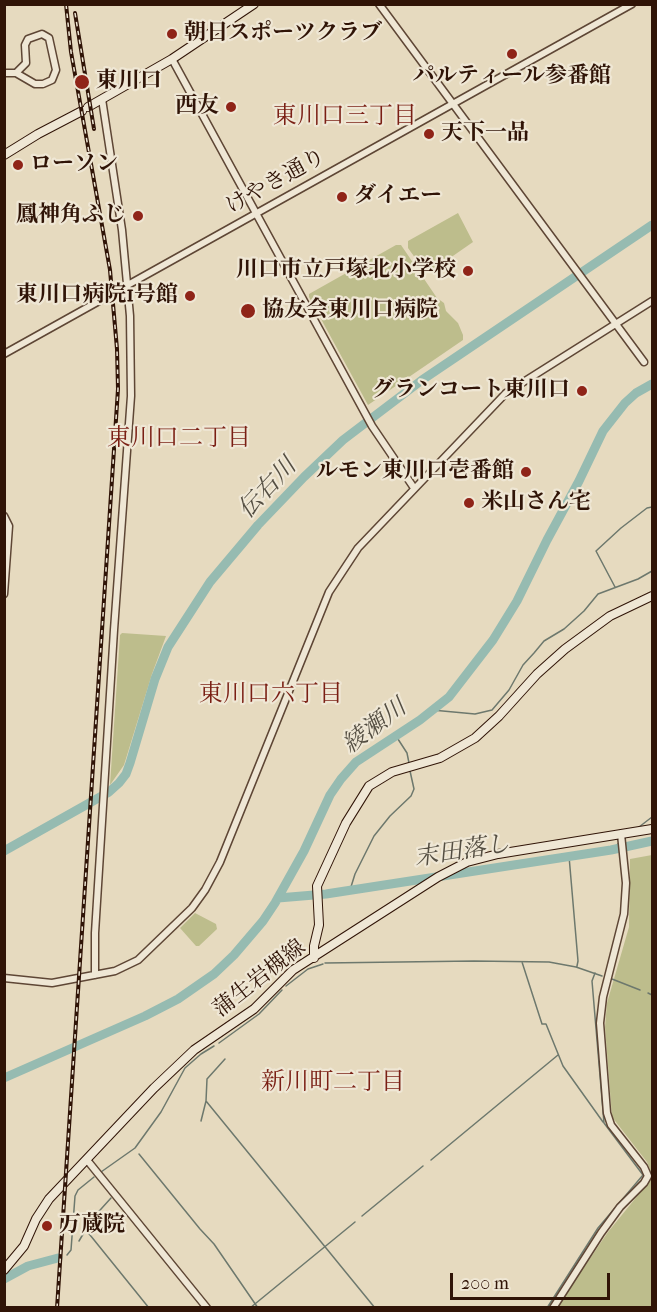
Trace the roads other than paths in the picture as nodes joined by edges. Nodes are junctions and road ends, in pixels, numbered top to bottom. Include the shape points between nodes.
1 (254, 4) edge
2 (379, 4) edge
3 (632, 4) edge
4 (172, 59) junction
5 (16, 73) junction
6 (4, 74) edge
7 (102, 99) junction
8 (454, 104) junction
9 (5, 154) edge
10 (257, 213) junction
11 (127, 285) junction
12 (652, 301) edge
13 (615, 324) junction
14 (4, 354) edge
15 (644, 362) dead end
16 (414, 488) junction
17 (4, 516) edge
18 (4, 594) edge
19 (652, 596) edge
20 (652, 829) edge
21 (621, 834) junction
22 (314, 958) junction
23 (95, 975) junction
24 (4, 978) edge
25 (87, 1160) junction
26 (4, 1270) edge
27 (207, 1308) edge
28 (553, 1308) edge

1 - 4 main road
2 - 8 street
3 - 8 street, けやき通り
4 - 7 main road
4 - 10 street
5 - 5 street via 26,63 28,39 42,34 50,38 56,70 52,80 35,84
5 - 6 street
7 - 9 main road
7 - 11 street
8 - 10 street, けやき通り
8 - 13 street
10 - 11 street, けやき通り
10 - 16 street via 365,414
11 - 14 street, けやき通り
11 - 23 street via 130,397
12 - 13 street
13 - 15 street
13 - 16 street via 506,393
16 - 23 street via 358,548 329,592 206,890 138,960
17 - 18 street via 9,526
19 - 22 main road via 610,616 565,649 475,738 440,758 393,772 369,786 346,823 317,886 319,925
20 - 21 main road, 蒲生岩槻線
21 - 22 main road, 蒲生岩槻線 via 466,862
21 - 28 street via 626,883 624,914 600,1023 606,1101 611,1125 648,1176 601,1233
22 - 25 main road, 蒲生岩槻線 via 293,970 254,1009 194,1050
23 - 24 street via 52,983
25 - 26 main road, 蒲生岩槻線 via 49,1199 24,1246
25 - 27 street

